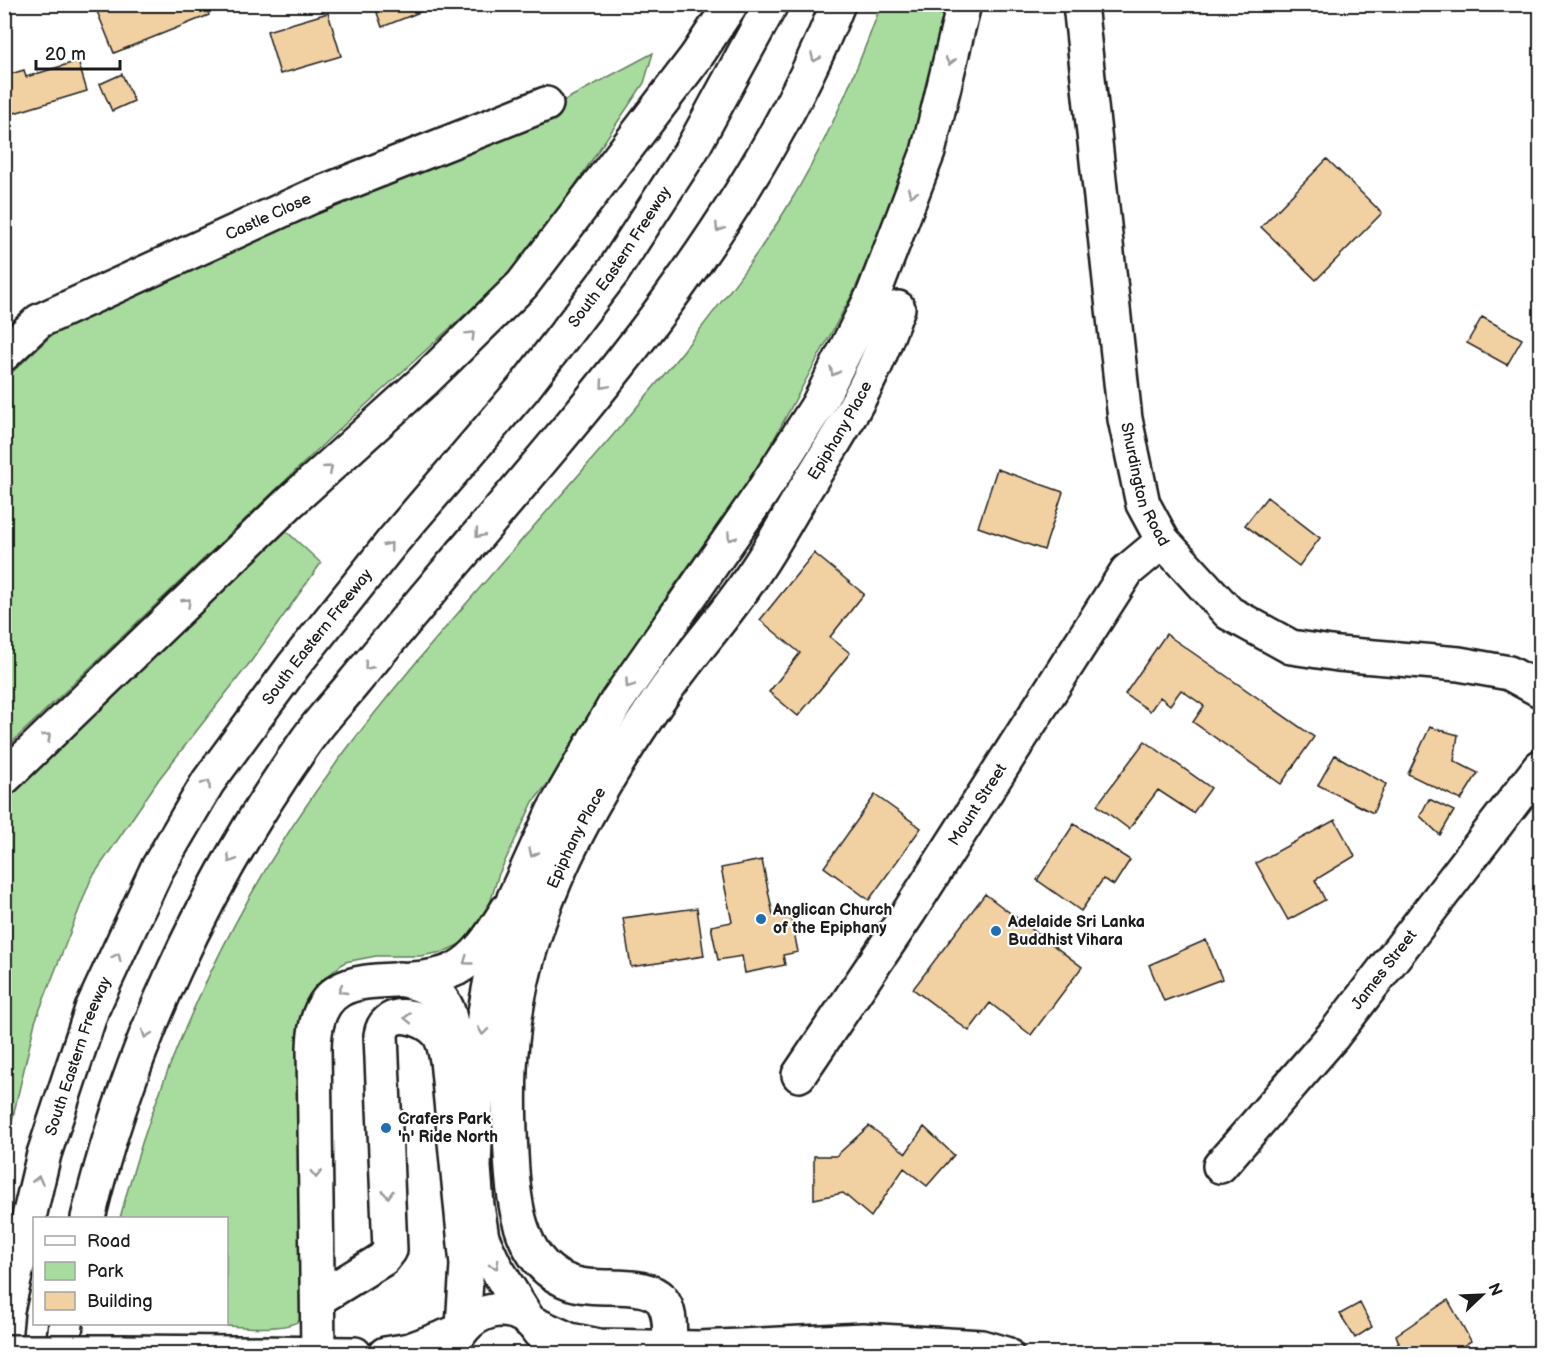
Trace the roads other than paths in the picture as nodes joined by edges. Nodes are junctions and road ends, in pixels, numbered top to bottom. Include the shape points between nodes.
1 (731, 4) edge
2 (771, 4) edge
3 (838, 4) edge
4 (964, 4) edge
5 (1080, 4) edge
6 (546, 104) dead end
7 (898, 308) dead end
8 (4, 354) edge
9 (1163, 541) junction
10 (1540, 690) edge
11 (1540, 767) edge
12 (4, 778) edge
13 (514, 898) junction
14 (399, 978) junction
15 (799, 1075) dead end
16 (451, 1096) junction
17 (1221, 1166) dead end
18 (88, 1217) edge
19 (318, 1299) junction
20 (530, 1321) junction
21 (66, 1325) edge
22 (458, 1337) edge
23 (4, 1340) edge
24 (670, 1350) edge
25 (4, 1352) edge
26 (316, 1352) edge
27 (62, 1353) edge
28 (355, 1353) edge
29 (385, 1353) edge
30 (546, 1353) edge
31 (1006, 1353) edge

12 -> 1 main road via 522,285 696,57
23 -> 2 main road, South Eastern Freeway via 7,1310 44,1154 92,1009 163,859 208,782 294,665 523,389 612,273 691,151
3 -> 18 main road via 794,103 706,248 626,358 307,740 225,868 159,1001 105,1146
4 -> 13 main road via 927,152 879,282 818,405 617,701 553,812
5 - 9 main road, Shurdington Road via 1125,419 1143,504
6 - 8 main road, Castle Close via 311,197 39,321
7 - 24 main road, Epiphany Place via 871,377 764,557 661,697 589,811 553,886 518,1002 512,1041 509,1122 519,1222 528,1244 561,1279 588,1286 638,1289 659,1297 667,1311
9 - 10 main road, Shurdington Road via 1229,613 1291,647 1459,664 1509,673
9 - 15 main road, Mount Street via 1127,571 909,912
11 - 17 main road, James Street via 1333,1036
13 -> 14 main road via 479,951 464,964 439,975
13 -> 20 main road via 484,1017 474,1167 482,1238
14 - 16 main road via 430,988 450,1012
14 -> 19 main road via 349,985 329,1000 316,1024
16 -> 19 main road via 445,1047 437,1032 424,1021 411,1017 396,1018 387,1024 380,1040 390,1250 383,1259
16 - 22 main road via 467,1272
19 - 26 main road
20 - 22 main road via 499,1310 480,1315
20 - 24 main road via 570,1340 599,1346
20 - 30 main road via 543,1340
21 - 27 main road
22 - 29 main road
24 - 31 main road via 863,1340 982,1347
25 - 26 main road, bridge
26 - 28 main road

